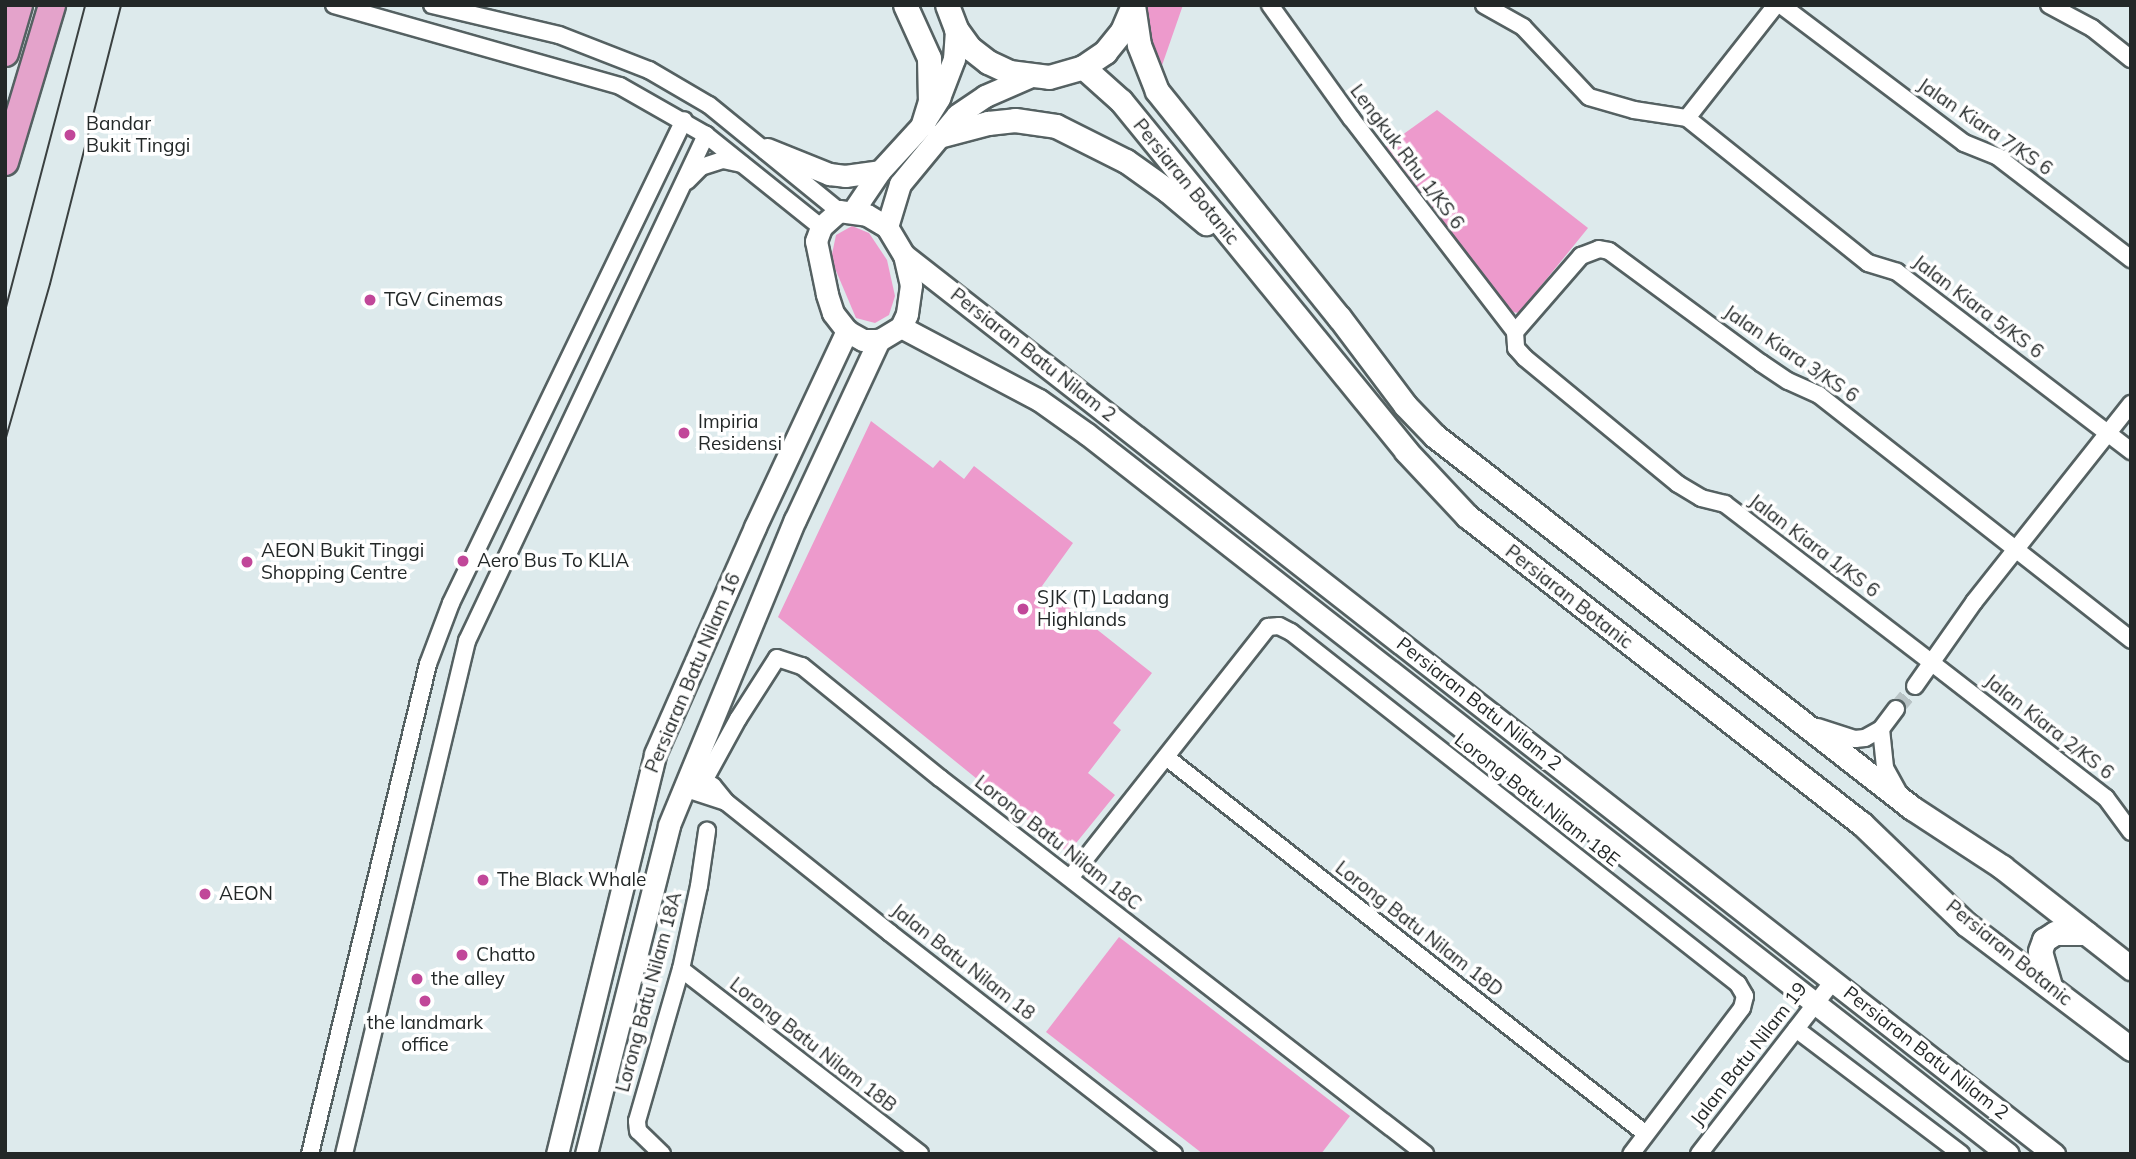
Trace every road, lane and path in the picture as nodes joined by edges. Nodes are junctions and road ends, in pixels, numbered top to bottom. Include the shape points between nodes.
1 (19, 5) edge
2 (52, 5) edge
3 (334, 5) edge
4 (432, 5) edge
5 (905, 5) edge
6 (947, 5) edge
7 (1133, 5) edge
8 (1270, 5) edge
9 (1484, 5) edge
10 (1779, 5) edge
11 (2049, 5) edge
12 (957, 29) junction
13 (5, 53) edge
14 (2131, 58) edge
15 (1083, 67) junction
16 (1031, 76) junction
17 (1687, 118) junction
18 (684, 120) junction
19 (931, 130) junction
20 (706, 135) junction
21 (766, 149) junction
22 (5, 162) edge
23 (744, 164) junction
24 (880, 172) junction
25 (682, 186) junction
26 (846, 211) junction
27 (821, 227) junction
28 (887, 227) junction
29 (904, 255) junction
30 (2131, 259) edge
31 (1249, 260) junction
32 (901, 327) junction
33 (847, 331) junction
34 (1515, 332) junction
35 (580, 336) junction
36 (879, 340) junction
37 (605, 348) junction
38 (2131, 404) edge
39 (2109, 433) junction
40 (2131, 451) edge
41 (1268, 539) junction
42 (2015, 550) junction
43 (1251, 561) junction
44 (451, 603) junction
45 (478, 616) junction
46 (2131, 640) edge
47 (1933, 663) junction
48 (1915, 686) tunnel mouth
49 (1896, 709) tunnel mouth
50 (1791, 713) junction
51 (1881, 729) junction
52 (1166, 757) junction
53 (692, 781) junction
54 (1912, 808) junction
55 (707, 831) dead end
56 (2131, 832) edge
57 (1070, 878) junction
58 (2087, 933) junction
59 (681, 968) junction
60 (2131, 968) edge
61 (1833, 981) junction
62 (2050, 986) junction
63 (1816, 1003) junction
64 (1796, 1029) junction
65 (2131, 1049) edge
66 (1646, 1134) junction
67 (310, 1154) edge
68 (344, 1154) edge
69 (557, 1154) edge
70 (586, 1154) edge
71 (662, 1154) edge
72 (920, 1154) edge
73 (1174, 1154) edge
74 (1425, 1154) edge
75 (1631, 1154) edge
76 (1699, 1154) edge
77 (1961, 1154) edge
78 (2008, 1154) edge
79 (2054, 1154) edge

1 - 13 highway
2 - 22 highway
3 - 18 street via 620,86
4 - 21 street via 559,35 649,70 709,105
5 - 19 main road via 929,58
6 - 12 main road
7 - 15 main road via 1105,52
7 - 50 main road, Persiaran Botanic via 1139,45 1157,91 1405,405 1435,436
8 - 34 street, Lengkuk Rhu 1/KS 6
9 - 17 street via 1523,27 1589,97
10 - 17 street
10 - 30 street, Jalan Kiara 7/KS 6 via 1964,143 1998,157
11 - 14 street via 2092,27
12 - 16 main road via 970,48 988,62
12 - 19 street via 954,59
15 - 16 main road via 1049,77
15 - 31 main road, Persiaran Botanic via 1121,101
16 - 19 street via 973,102
17 - 39 street, Jalan Kiara 5/KS 6 via 1868,263 1897,272
18 - 20 street
18 - 35 street
19 - 24 street
19 - 28 street via 900,184
19 - 31 main road via 1015,120 1056,126 1126,161
20 - 23 street
20 - 25 street
21 - 24 street via 829,174
21 - 26 street
23 - 25 street via 723,160 701,167
23 - 27 street
24 - 26 street
25 - 37 street
26 - 27 street
26 - 28 street via 867,215
27 - 33 street via 818,264 833,313
28 - 29 street
29 - 32 street via 911,285
29 - 41 street, Persiaran Batu Nilam 2
31 - 62 main road, Persiaran Botanic via 1406,451 1467,516 1862,824 1966,924
32 - 36 street
32 - 43 street, Persiaran Batu Nilam 2 via 1040,400
33 - 36 street via 863,340
33 - 69 street, Persiaran Batu Nilam 16 via 655,754
34 - 42 street, Jalan Kiara 3/KS 6 via 1581,256 1599,249 1609,251 1761,363 1819,395
34 - 47 street, Jalan Kiara 1/KS 6 via 1516,348 1525,358 1678,484 1725,504
35 - 37 street
35 - 44 street
36 - 53 street, Persiaran Batu Nilam 16 via 795,520
37 - 45 street
38 - 39 street
39 - 40 street, Jalan Kiara 5/KS 6
39 - 42 street
41 - 43 street
41 - 61 street, Persiaran Batu Nilam 2
42 - 46 street, Jalan Kiara 3/KS 6
42 - 47 street
43 - 63 street, Persiaran Batu Nilam 2
44 - 45 street
44 - 67 street via 428,664
45 - 68 street via 464,654
47 - 48 street
47 - 56 street, Jalan Kiara 2/KS 6 via 2106,798
49 - 51 street
50 - 51 street via 1829,733 1855,739
50 - 54 main road, Persiaran Botanic
51 - 54 street via 1892,786
52 - 57 street
52 - 66 street, Lorong Batu Nilam 18D
52 - 66 street, Lorong Batu Nilam 18E via 1268,627 1291,632 1738,984 1745,996 1742,1008
53 - 57 street, Lorong Batu Nilam 18C via 777,658 802,666
53 - 70 street, Persiaran Batu Nilam 16 via 648,900
53 - 73 street, Jalan Batu Nilam 18 via 726,802
54 - 58 main road, Persiaran Botanic via 2002,867
55 - 59 street, Lorong Batu Nilam 18A
57 - 74 street, Lorong Batu Nilam 18C
58 - 60 main road, Persiaran Botanic
58 - 62 main road via 2055,933 2044,940 2039,951
59 - 71 street, Lorong Batu Nilam 18A via 637,1121 638,1131
59 - 72 street, Lorong Batu Nilam 18B
61 - 63 street, Jalan Batu Nilam 19
61 - 79 street, Persiaran Batu Nilam 2
62 - 65 main road, Persiaran Botanic
63 - 64 street, Jalan Batu Nilam 19
63 - 78 street, Persiaran Batu Nilam 2
64 - 76 street, Jalan Batu Nilam 19
64 - 77 street
66 - 75 street

